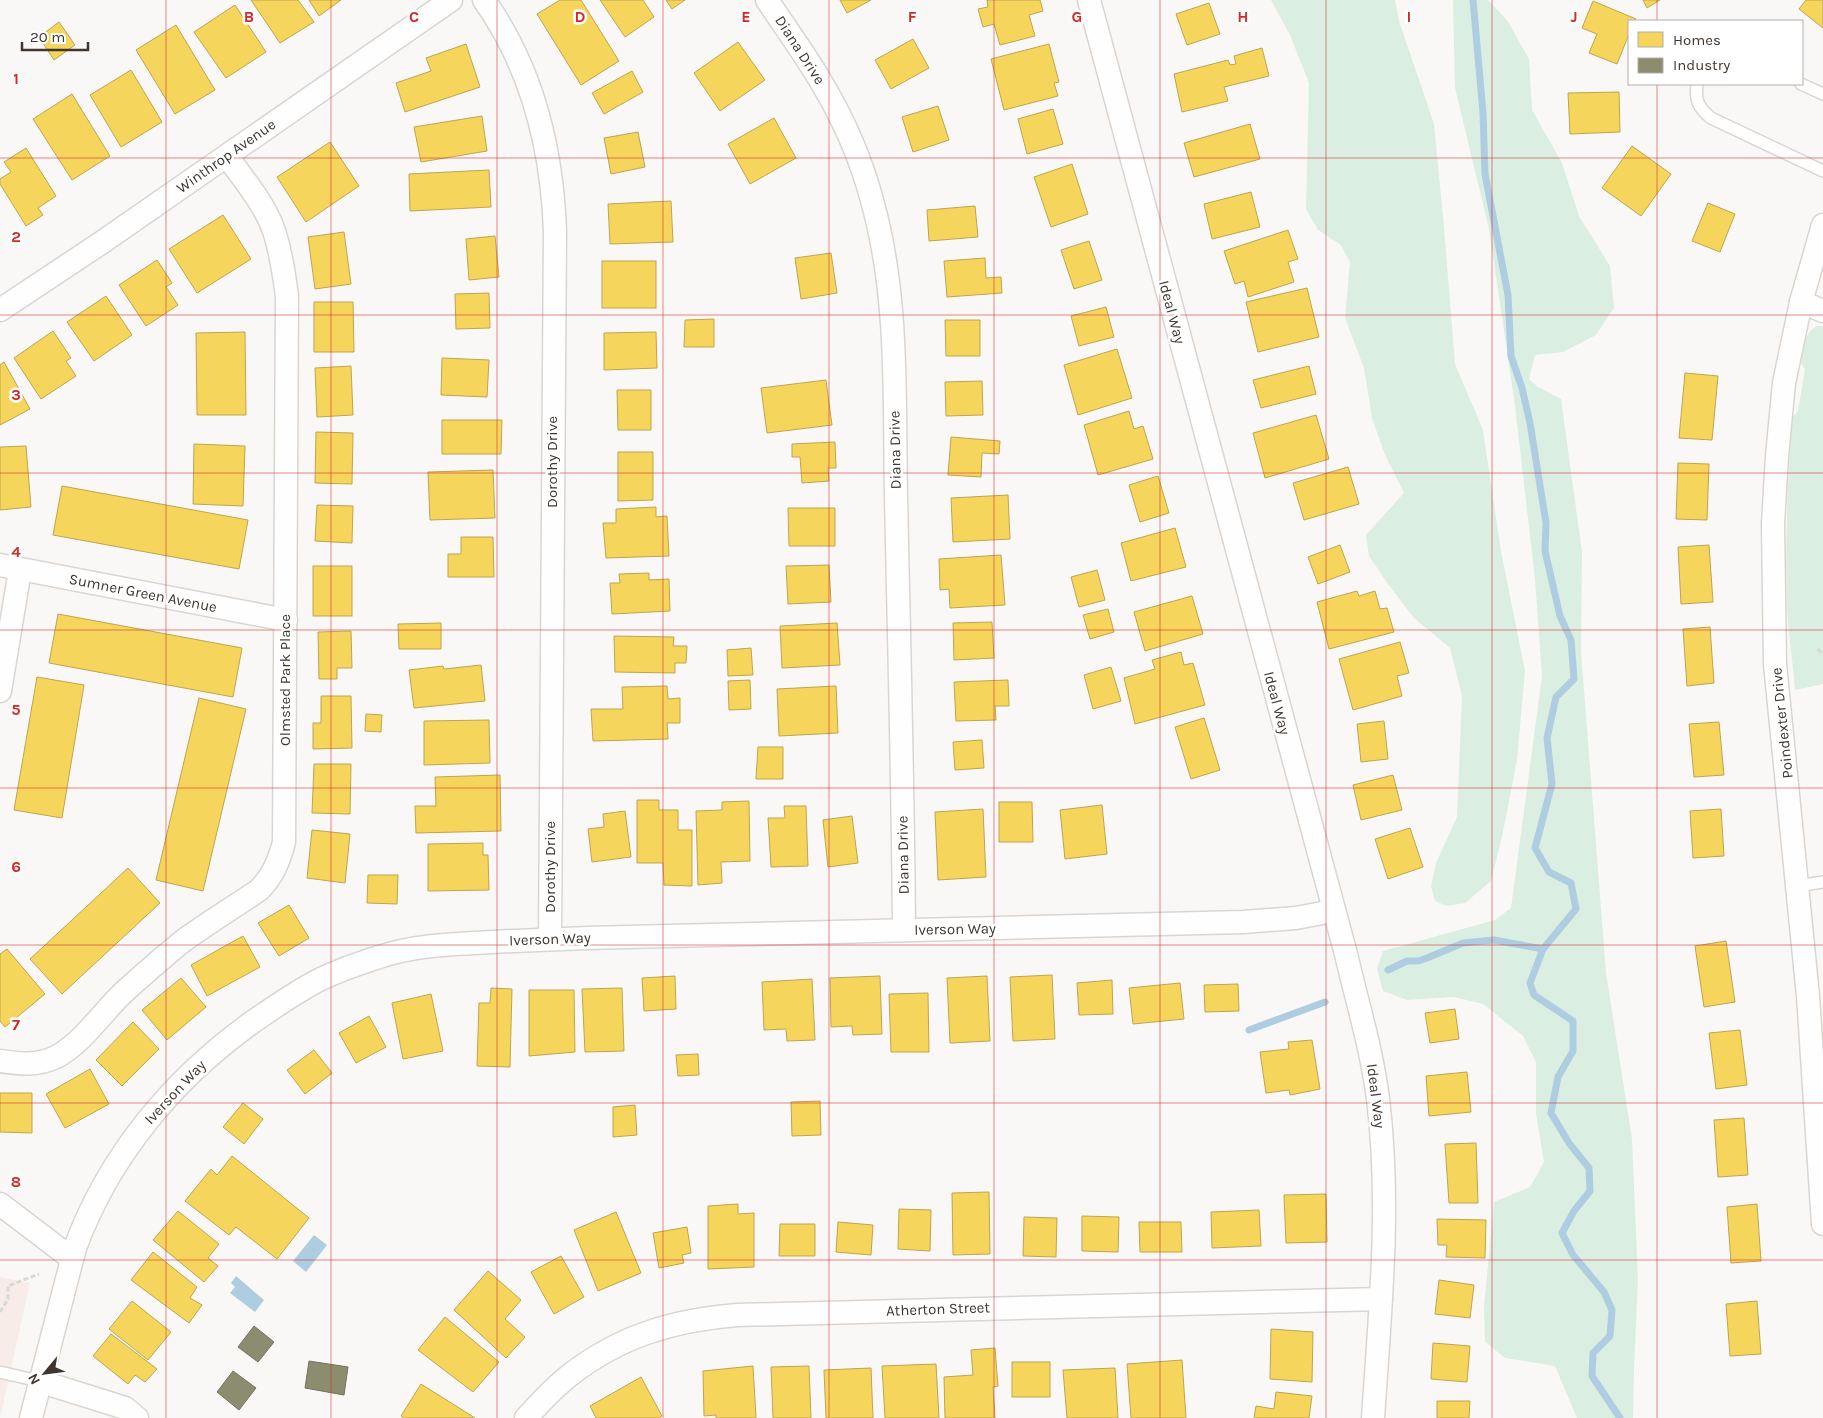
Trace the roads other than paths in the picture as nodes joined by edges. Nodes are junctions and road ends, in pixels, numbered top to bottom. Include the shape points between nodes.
1 (451, 0) edge
2 (484, 0) edge
3 (767, 0) edge
4 (1089, 0) edge
5 (1697, 85) edge
6 (1803, 85) edge
7 (1823, 94) edge
8 (227, 156) junction
9 (1823, 171) edge
10 (1823, 225) edge
11 (1801, 302) junction
12 (0, 310) edge
13 (1823, 311) edge
14 (10, 568) edge
15 (286, 620) junction
16 (0, 691) edge
17 (1823, 882) edge
18 (1798, 886) junction
19 (1333, 911) junction
20 (904, 930) junction
21 (550, 938) junction
22 (0, 1061) edge
23 (0, 1204) edge
24 (1823, 1224) edge
25 (71, 1258) junction
26 (1381, 1299) junction
27 (0, 1372) edge
28 (39, 1381) junction
29 (31, 1418) edge
30 (137, 1418) edge
31 (526, 1418) edge
32 (1373, 1418) edge

1 - 8 street, Winthrop Avenue
2 - 21 street, Dorothy Drive via 526,77 547,146 554,203
3 - 20 street, Diana Drive via 821,80 848,133 873,204 886,260 892,319
4 - 19 street, Ideal Way
5 - 9 lane via 1700,109 1711,118
6 - 7 lane
8 - 12 street, Winthrop Avenue
8 - 15 street, Olmsted Park Place via 274,230 287,296
10 - 11 street, Poindexter Drive
11 - 13 street
11 - 18 street, Poindexter Drive via 1784,383 1773,524 1775,664
14 - 15 street, Sumner Green Avenue
14 - 16 street
15 - 22 street, Olmsted Park Place via 284,842 279,863 267,882 161,960 118,997 74,1044 56,1057 24,1065
17 - 18 lane
18 - 24 street, Poindexter Drive
19 - 20 street, Iverson Way via 1243,922
19 - 26 street, Ideal Way via 1372,1062 1378,1099 1384,1172
20 - 21 street, Iverson Way
21 - 25 street, Iverson Way via 422,946 378,957 322,979 286,998 230,1038 165,1099 111,1172 84,1223
23 - 25 street
25 - 28 street, Iverson Way
26 - 31 street, Atherton Street via 702,1318 643,1333 603,1352 570,1375
26 - 32 street, Ideal Way
27 - 28 lane
28 - 29 street, Iverson Way
28 - 30 street via 125,1408

